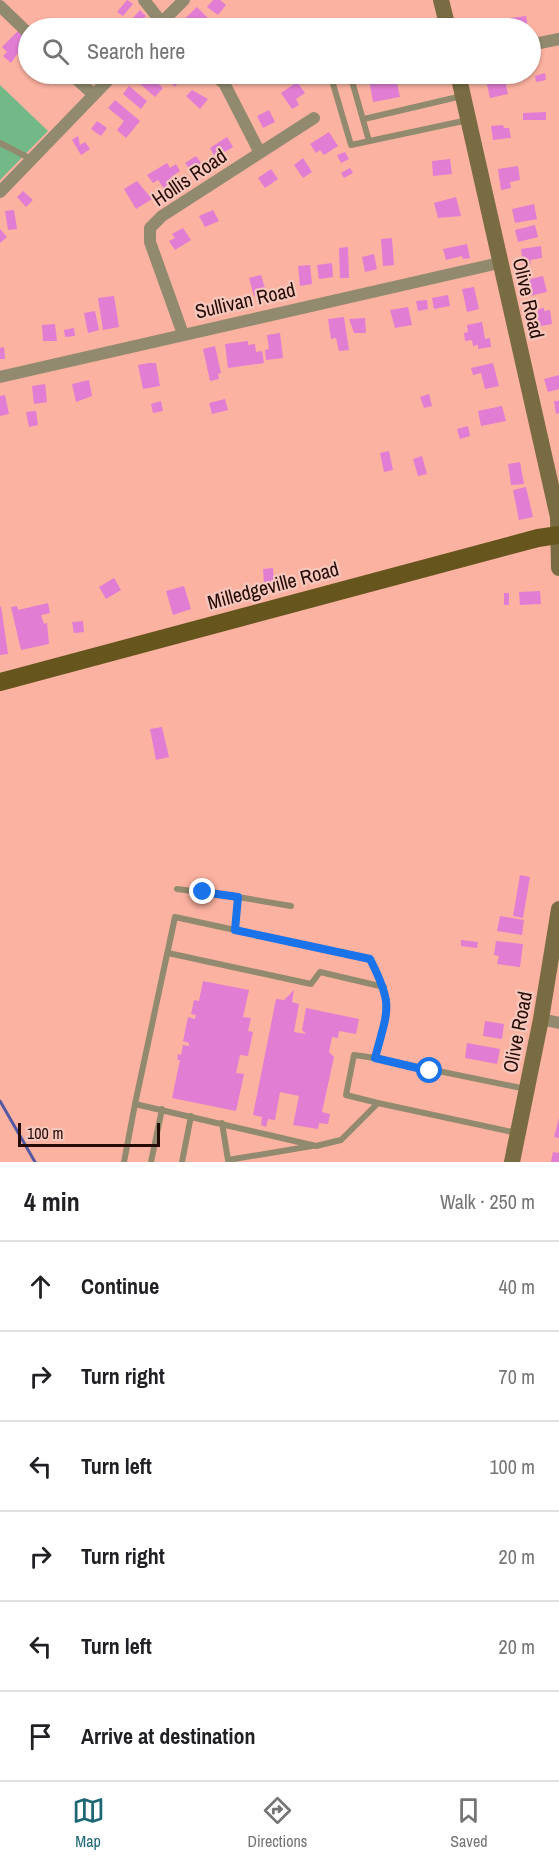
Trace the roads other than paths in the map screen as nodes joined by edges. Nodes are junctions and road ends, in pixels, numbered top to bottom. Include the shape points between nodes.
1 (144, 0) edge
2 (184, 0) edge
3 (441, 0) edge
4 (0, 6) edge
5 (155, 18) edge
6 (169, 18) edge
7 (446, 18) edge
8 (18, 23) edge
9 (559, 39) edge
10 (541, 43) edge
11 (82, 84) edge
12 (104, 84) edge
13 (225, 84) edge
14 (333, 84) edge
15 (353, 84) edge
16 (460, 84) edge
17 (94, 95) junction
18 (463, 96) junction
19 (314, 118) dead end
20 (364, 119) junction
21 (468, 120) junction
22 (369, 141) junction
23 (0, 143) edge
24 (260, 153) junction
25 (32, 160) junction
26 (0, 192) edge
27 (499, 263) junction
28 (183, 334) junction
29 (0, 377) edge
30 (559, 535) edge
31 (559, 568) edge
32 (0, 682) edge
33 (177, 889) dead end
34 (238, 897) junction
35 (291, 906) dead end
36 (559, 909) edge
37 (235, 930) junction
38 (558, 935) edge
39 (168, 953) junction
40 (384, 987) junction
41 (541, 1019) junction
42 (559, 1023) edge
43 (375, 1058) junction
44 (527, 1089) junction
45 (378, 1103) junction
46 (135, 1104) junction
47 (162, 1109) junction
48 (191, 1116) junction
49 (222, 1123) junction
50 (518, 1133) junction
51 (316, 1146) junction
52 (124, 1162) edge
53 (151, 1162) edge
54 (182, 1162) edge
55 (512, 1162) edge

1 - 5 street
2 - 6 street
3 - 7 street
4 - 8 street
9 - 10 street
11 - 17 street
12 - 17 street
13 - 24 street
14 - 22 lane via 351,145
15 - 20 lane
16 - 18 street, Olive Road
17 - 25 street
18 - 20 lane
18 - 21 street, Olive Road
19 - 24 street, Hollis Road
20 - 22 lane
21 - 22 lane
21 - 27 street, Olive Road
23 - 25 lane
24 - 28 street, Hollis Road via 162,216 150,228 150,242
25 - 26 street
27 - 28 street, Sullivan Road
27 - 30 street, Olive Road via 549,459
28 - 29 street, Sullivan Road
30 - 31 street, Olive Road
30 - 32 main road, Milledgeville Road
33 - 34 lane
34 - 35 lane
34 - 37 lane
36 - 38 street, Olive Road
37 - 39 lane via 175,917
37 - 40 lane via 370,959
38 - 41 street, Olive Road
39 - 40 lane via 311,984 320,972
39 - 46 lane
40 - 43 lane via 388,1009
41 - 42 street
41 - 44 street, Olive Road
43 - 44 lane
43 - 45 lane via 354,1055 346,1095
44 - 50 street, Olive Road
45 - 50 lane
45 - 51 lane via 341,1140
46 - 47 lane
46 - 52 lane
47 - 48 lane
47 - 53 lane
48 - 49 lane
48 - 54 lane
49 - 51 lane
49 - 51 lane via 228,1160
50 - 55 street, Olive Road

